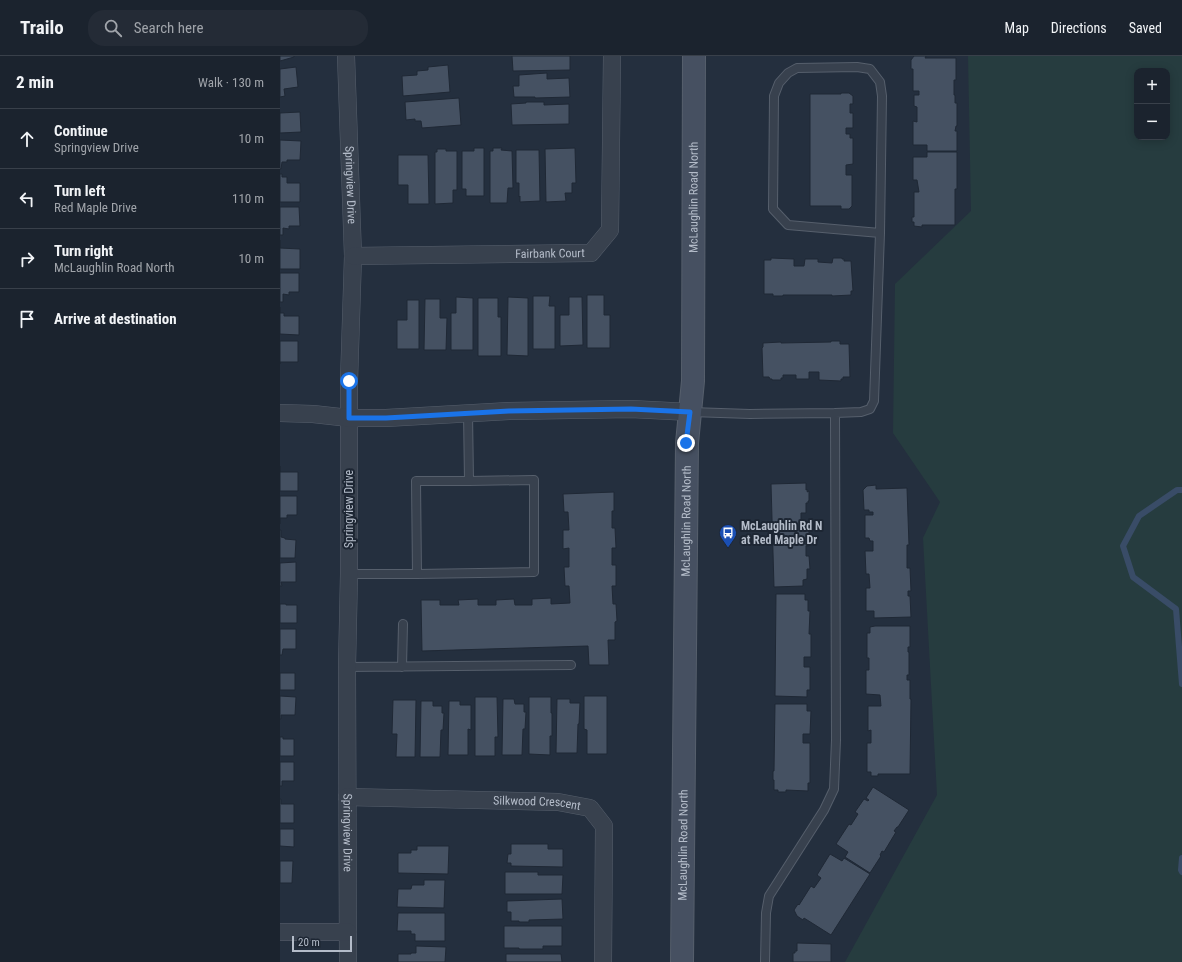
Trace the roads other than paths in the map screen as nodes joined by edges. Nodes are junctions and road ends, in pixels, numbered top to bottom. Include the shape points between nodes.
1 (346, 56) edge
2 (612, 56) edge
3 (694, 56) edge
4 (880, 233) junction
5 (353, 256) junction
6 (690, 412) junction
7 (280, 413) edge
8 (468, 413) junction
9 (834, 413) junction
10 (349, 418) junction
11 (469, 481) junction
12 (349, 574) junction
13 (417, 574) junction
14 (403, 624) dead end
15 (572, 665) dead end
16 (347, 667) junction
17 (402, 667) junction
18 (347, 797) junction
19 (280, 932) edge
20 (348, 932) junction
21 (348, 962) edge
22 (603, 962) edge
23 (682, 962) edge
24 (765, 962) edge

1 - 5 street, Springview Drive
2 - 5 street, Fairbank Court via 610,230 591,253
3 - 6 main road, McLaughlin Road North via 693,381
4 - 4 lane via 788,225 774,209 774,96 779,83 797,68 870,69 880,82
4 - 9 lane via 874,401 870,409 861,412
5 - 10 street, Springview Drive
6 - 8 street via 631,409
6 - 9 lane
6 - 23 main road, McLaughlin Road North via 686,443
7 - 10 street
8 - 10 street
8 - 11 lane
9 - 24 lane via 834,789 824,810 770,896 766,913
10 - 12 street, Springview Drive
11 - 13 lane via 416,481
11 - 13 lane via 534,480 534,572
12 - 13 lane
12 - 16 street, Springview Drive
14 - 17 lane
15 - 17 lane
16 - 17 lane
16 - 18 street, Springview Drive
18 - 20 street, Springview Drive
18 - 22 street, Silkwood Crescent via 558,802 590,808 604,826
19 - 20 street
20 - 21 street, Springview Drive

